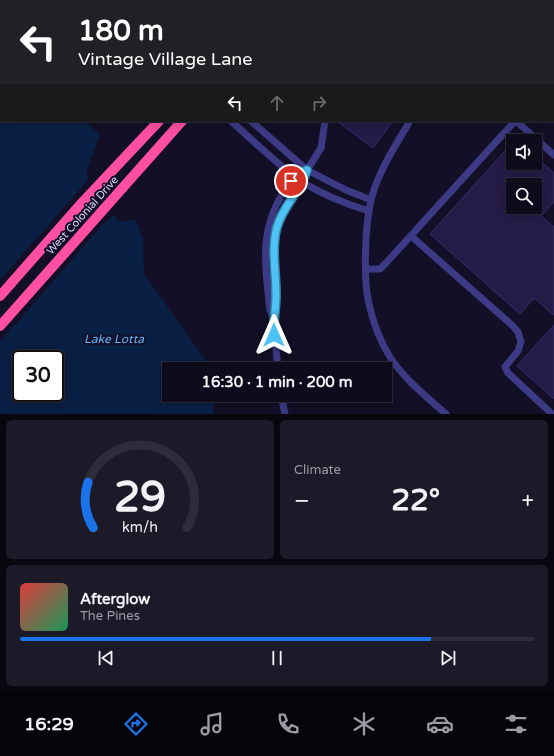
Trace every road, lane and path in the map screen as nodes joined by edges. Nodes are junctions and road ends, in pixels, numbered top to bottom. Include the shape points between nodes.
1 (158, 122) edge
2 (181, 122) edge
3 (232, 122) edge
4 (252, 122) edge
5 (326, 122) edge
6 (409, 122) edge
7 (514, 122) edge
8 (516, 122) edge
9 (554, 155) edge
10 (307, 170) junction
11 (294, 176) junction
12 (304, 182) junction
13 (371, 200) junction
14 (369, 211) junction
15 (411, 236) junction
16 (367, 270) junction
17 (0, 296) edge
18 (273, 319) junction
19 (0, 326) edge
20 (277, 362) edge
21 (282, 402) edge
22 (285, 414) edge
23 (446, 414) edge
24 (552, 414) edge

1 - 17 highway, West Colonial Drive
2 - 19 highway, West Colonial Drive
3 - 11 street
4 - 10 street
5 - 10 street via 321,148
6 - 13 street via 389,156
7 - 15 street
8 - 9 street
10 - 11 street
10 - 12 street
10 - 13 street
11 - 12 street
11 - 18 street via 276,204 266,234 268,293
12 - 14 street via 338,201
12 - 18 street via 290,200 277,227
13 - 14 street
14 - 16 street via 366,229
15 - 16 street via 380,268
15 - 24 street via 518,332 521,342 518,351 505,367 508,373
16 - 23 street via 368,303 378,333 391,358
18 - 20 street
21 - 22 street

